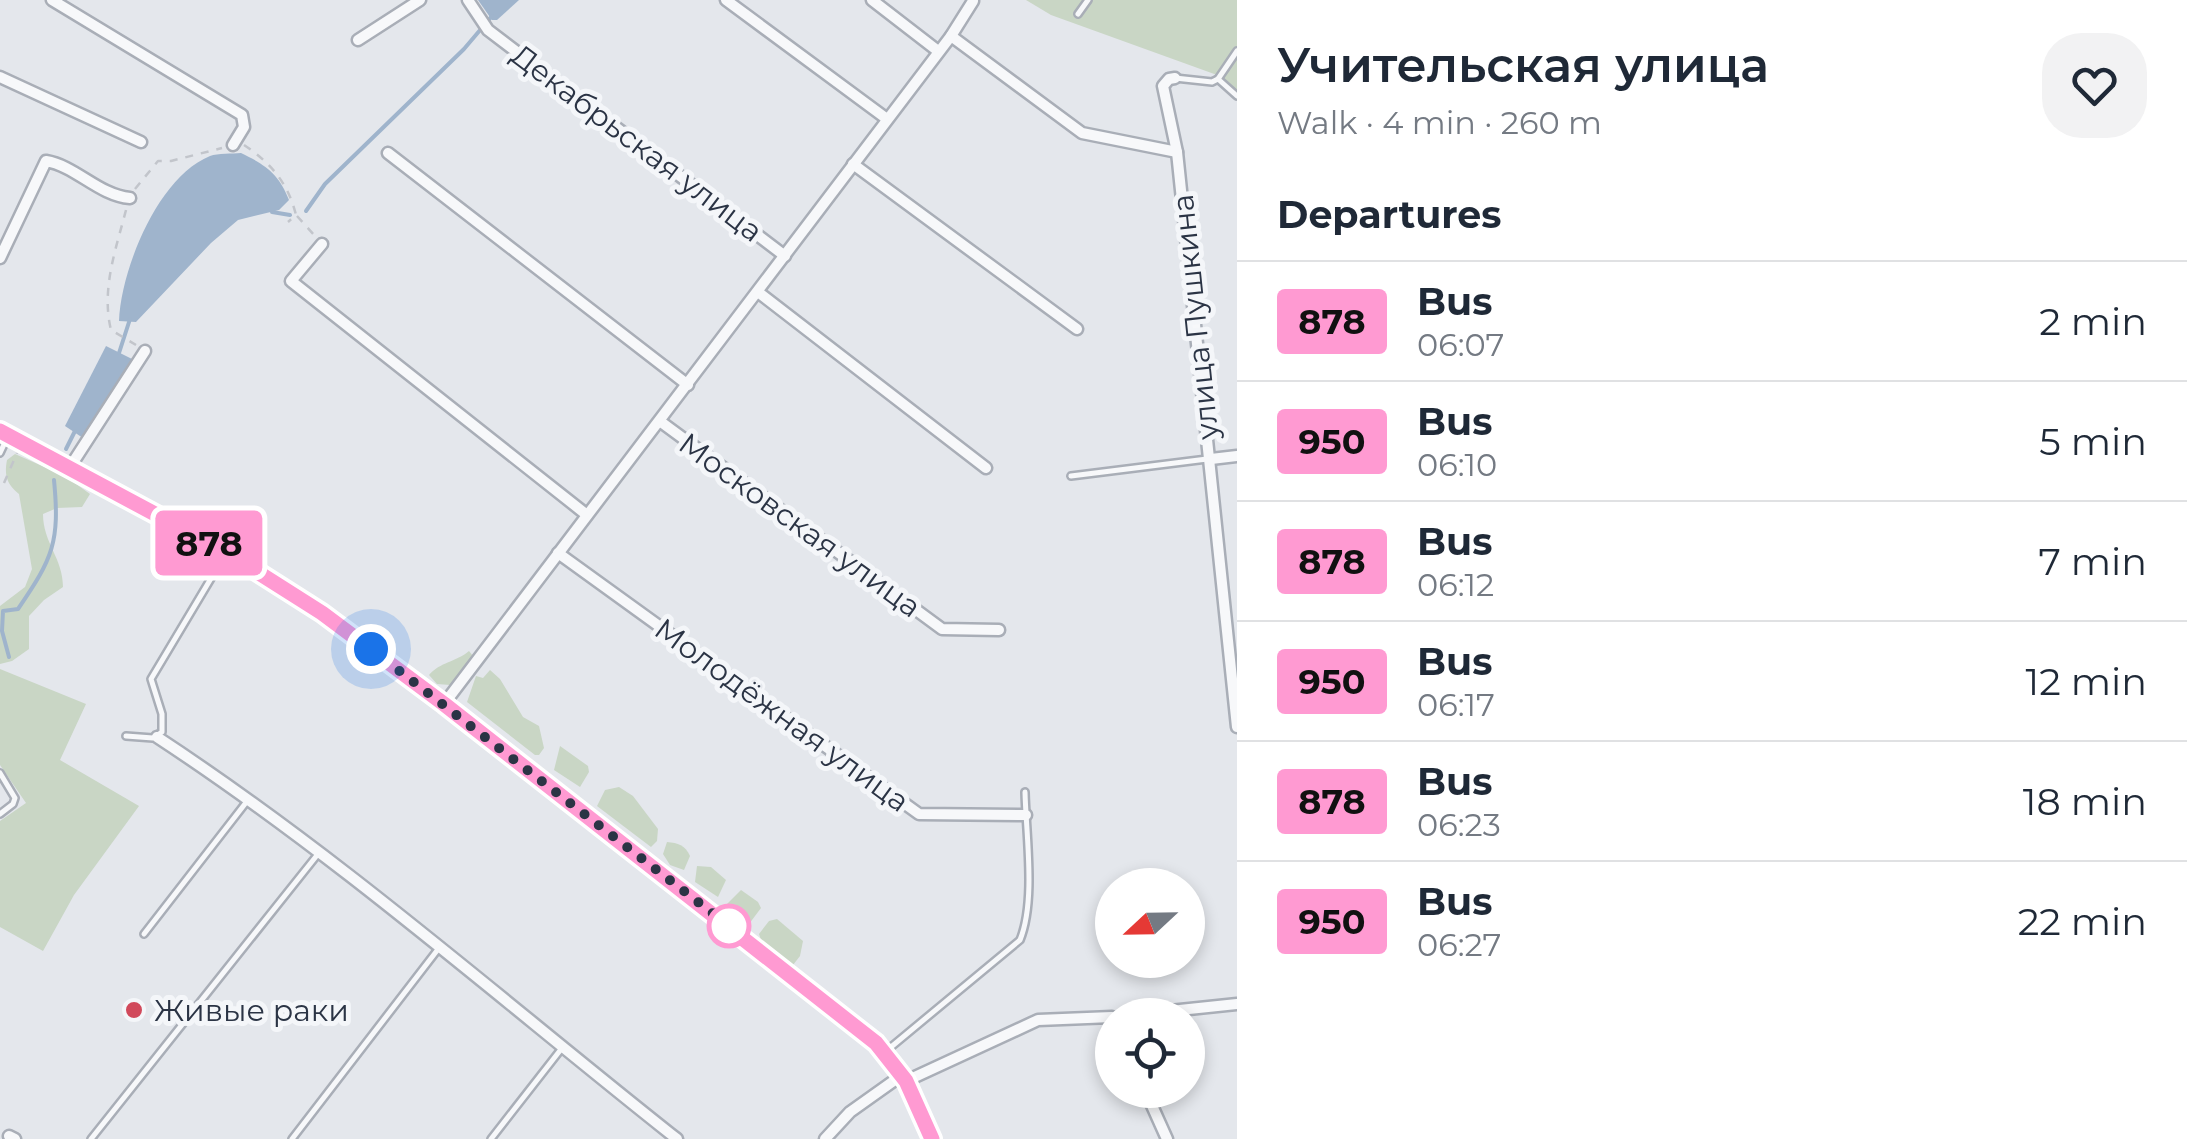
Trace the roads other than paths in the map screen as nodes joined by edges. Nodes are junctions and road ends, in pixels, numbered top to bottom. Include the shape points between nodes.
1 (52, 0) edge
2 (420, 0) edge
3 (468, 0) edge
4 (726, 0) edge
5 (872, 0) edge
6 (973, 0) edge
7 (1088, 0) edge
8 (1078, 14) dead end
9 (951, 36) junction
10 (358, 40) dead end
11 (1237, 51) edge
12 (938, 52) junction
13 (0, 77) edge
14 (1175, 78) joint
15 (1218, 79) junction
16 (1237, 96) edge
17 (887, 119) junction
18 (141, 142) road end
19 (233, 144) road end
20 (1178, 152) junction
21 (388, 153) dead end
22 (853, 164) junction
23 (130, 198) road end
24 (322, 244) road end
25 (786, 256) junction
26 (0, 258) edge
27 (758, 292) junction
28 (1077, 329) dead end
29 (145, 351) road end
30 (688, 386) junction
31 (661, 422) junction
32 (4, 436) edge
33 (0, 453) edge
34 (1237, 456) edge
35 (1211, 458) junction
36 (70, 468) junction
37 (986, 468) dead end
38 (1070, 476) dead end
39 (586, 515) junction
40 (226, 552) junction
41 (558, 553) junction
42 (999, 630) dead end
43 (444, 704) junction
44 (1237, 728) edge
45 (126, 736) dead end
46 (157, 737) junction
47 (0, 774) edge
48 (1026, 792) dead end
49 (248, 800) junction
50 (0, 814) edge
51 (1026, 816) junction
52 (318, 854) junction
53 (144, 934) dead end
54 (439, 948) junction
55 (1237, 1004) edge
56 (1205, 1007) edge
57 (1095, 1018) edge
58 (562, 1048) junction
59 (885, 1052) junction
60 (904, 1078) junction
61 (1153, 1108) edge
62 (90, 1139) edge
63 (292, 1139) edge
64 (491, 1139) edge
65 (676, 1139) edge
66 (825, 1139) edge
67 (932, 1139) edge
68 (1167, 1139) edge

1 - 19 street via 242,115 244,126
2 - 10 street
3 - 25 street, Декабрьская улица via 488,30
4 - 17 street
5 - 12 street
6 - 9 street
7 - 8 lane
9 - 12 street
9 - 20 street via 1082,134
11 - 15 lane
12 - 17 street
13 - 18 street
14 - 15 lane
14 - 20 street, улица Пушкина via 1163,86
15 - 16 lane
17 - 22 street
20 - 35 street, улица Пушкина
21 - 30 street, Московская улица
22 - 25 street
22 - 28 street
23 - 26 street via 46,160
24 - 39 street via 291,282
25 - 27 street
27 - 30 street
27 - 37 street, Декабрьская улица
29 - 36 street
30 - 31 street
31 - 39 street
31 - 42 street, Московская улица via 942,629
32 - 33 lane
32 - 36 street
34 - 35 street
35 - 38 lane
35 - 44 street, улица Пушкина
36 - 40 street
39 - 41 street
40 - 43 street
40 - 46 lane via 151,679 163,721
41 - 43 street
41 - 51 street, Молодёжная улица via 919,814
43 - 59 street
45 - 46 lane
46 - 49 street
47 - 50 lane via 14,798
48 - 51 lane
49 - 52 street
49 - 53 lane
51 - 59 lane via 1028,882 1020,940
52 - 54 street
52 - 62 lane
54 - 58 street
54 - 63 lane
55 - 56 street
57 - 60 street via 1038,1020
58 - 64 lane
58 - 65 street
59 - 60 street
60 - 66 street via 850,1112
60 - 67 street
61 - 68 street

